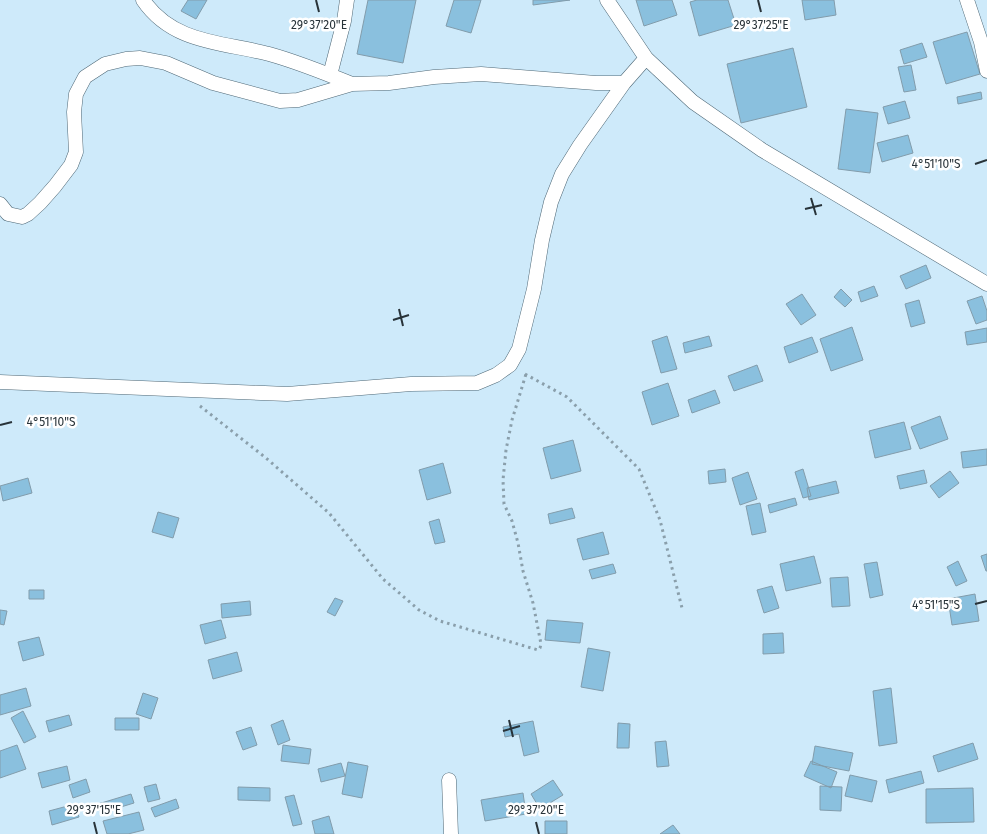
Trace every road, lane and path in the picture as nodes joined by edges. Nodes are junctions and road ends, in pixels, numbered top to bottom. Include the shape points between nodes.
1 (144, 0) edge
2 (347, 0) edge
3 (607, 0) edge
4 (967, 0) edge
5 (646, 58) junction
6 (987, 71) edge
7 (330, 75) junction
8 (624, 83) junction
9 (352, 84) junction
10 (0, 204) edge
11 (987, 284) edge
12 (510, 365) junction
13 (526, 374) junction
14 (0, 382) edge
15 (178, 389) junction
16 (682, 608) dead end
17 (449, 780) dead end
18 (451, 834) edge

1 - 7 street via 165,24 204,40 267,54
2 - 7 street
3 - 5 street
4 - 6 street
5 - 8 street
5 - 11 street via 693,102 762,150
7 - 9 street
8 - 9 street via 481,74
8 - 12 street via 580,145 555,190 525,330
9 - 10 street via 298,100 280,101 213,82 166,63 140,58 105,64 85,77 76,94 76,152 72,165 28,214 22,217 8,214
12 - 13 path
12 - 15 street via 477,383 411,384 287,394
13 - 15 path via 506,450 504,504 512,521 533,603 541,644 538,650 440,621 419,610 383,579 329,513 266,458
13 - 16 path via 567,397 639,468 660,520
14 - 15 street
17 - 18 street

